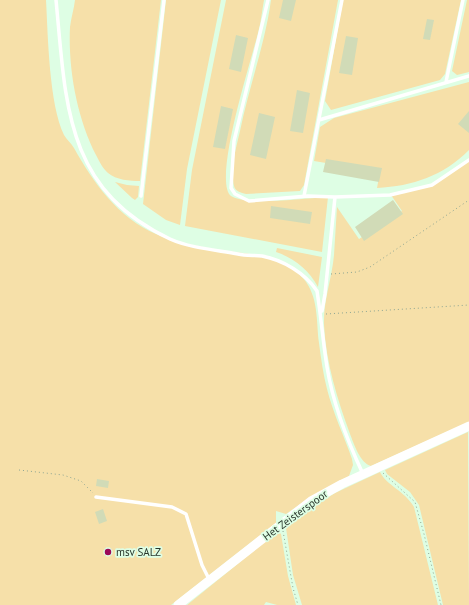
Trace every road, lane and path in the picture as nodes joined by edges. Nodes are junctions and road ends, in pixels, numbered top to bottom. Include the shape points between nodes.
1 (56, 0) edge
2 (164, 0) edge
3 (268, 0) edge
4 (342, 0) edge
5 (463, 0) edge
6 (469, 76) edge
7 (446, 82) junction
8 (319, 120) junction
9 (469, 160) edge
10 (141, 196) dead end
11 (304, 196) junction
12 (335, 197) junction
13 (469, 200) edge
14 (327, 274) junction
15 (469, 305) edge
16 (321, 315) junction
17 (469, 426) edge
18 (380, 466) junction
19 (19, 470) dead end
20 (363, 474) junction
21 (96, 497) joint
22 (280, 524) junction
23 (209, 580) junction
24 (178, 605) edge
25 (298, 605) edge
26 (441, 605) edge

1 - 16 lane via 69,113 75,139 95,178 115,202 144,224 171,239 240,255 261,256 286,264 305,276 317,291
2 - 10 lane
3 - 11 lane via 234,141 231,188 235,194 249,201
4 - 8 lane
5 - 7 lane
6 - 7 lane
7 - 8 lane
8 - 11 lane
9 - 12 lane via 432,185 390,195
11 - 12 lane
12 - 14 lane
13 - 14 path via 370,267 357,272
14 - 16 lane
15 - 16 path
16 - 20 lane via 327,368 337,410
17 - 18 street, Het Zeisterspoor
18 - 20 street, Het Zeisterspoor
18 - 26 path via 386,476 415,502
19 - 21 path via 63,475 81,481
20 - 22 street, Het Zeisterspoor via 310,501
21 - 23 lane via 172,507 186,514
22 - 23 street, Het Zeisterspoor
22 - 25 path via 285,534
23 - 24 street, Het Zeisterspoor

